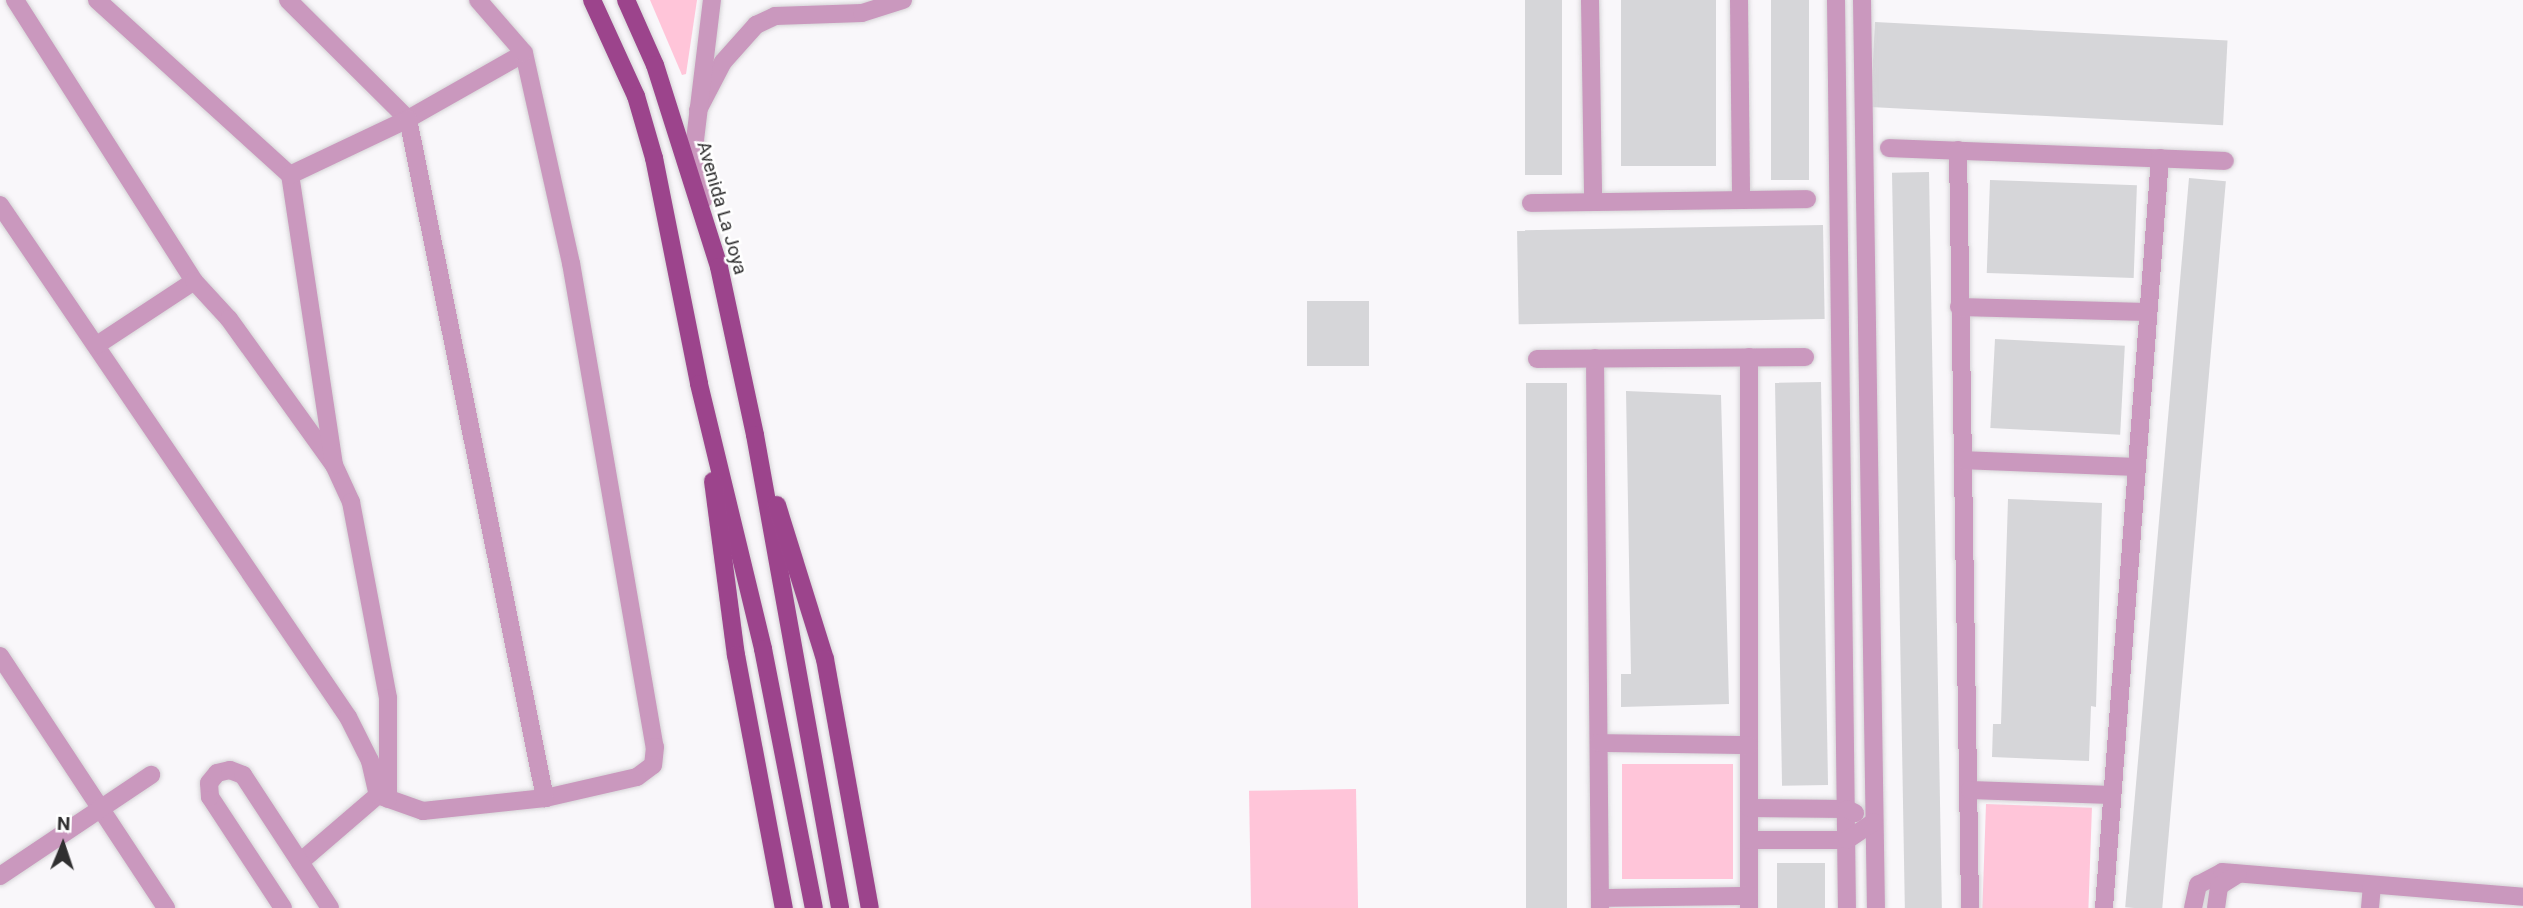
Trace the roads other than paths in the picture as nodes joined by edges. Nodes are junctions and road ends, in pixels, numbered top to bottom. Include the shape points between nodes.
1 (15, 0) edge
2 (97, 0) edge
3 (288, 0) edge
4 (478, 0) edge
5 (592, 0) edge
6 (626, 0) edge
7 (712, 0) edge
8 (903, 0) edge
9 (1590, 0) edge
10 (1739, 0) edge
11 (1836, 0) edge
12 (1862, 0) edge
13 (524, 53) junction
14 (698, 110) junction
15 (408, 119) junction
16 (1889, 148) dead end
17 (1958, 150) junction
18 (2160, 158) junction
19 (2225, 161) dead end
20 (290, 175) junction
21 (1807, 199) dead end
22 (1741, 200) junction
23 (1593, 202) junction
24 (1531, 203) dead end
25 (0, 205) edge
26 (710, 230) junction
27 (194, 281) junction
28 (1959, 307) junction
29 (2147, 312) junction
30 (97, 345) junction
31 (1749, 357) junction
32 (1805, 357) dead end
33 (1595, 358) junction
34 (1536, 359) dead end
35 (699, 384) junction
36 (755, 435) junction
37 (1963, 460) junction
38 (334, 465) junction
39 (2134, 467) junction
40 (0, 656) edge
41 (1599, 743) junction
42 (1749, 745) junction
43 (151, 775) dead end
44 (1970, 790) junction
45 (2111, 795) junction
46 (383, 797) junction
47 (545, 798) junction
48 (1749, 808) junction
49 (101, 809) junction
50 (1847, 809) junction
51 (1874, 822) junction
52 (1749, 840) junction
53 (1847, 840) junction
54 (300, 862) junction
55 (2240, 873) junction
56 (0, 876) edge
57 (2372, 885) junction
58 (2523, 897) edge
59 (1749, 902) edge
60 (839, 903) edge
61 (1600, 903) edge
62 (166, 908) edge
63 (283, 908) edge
64 (330, 908) edge
65 (784, 908) edge
66 (814, 908) edge
67 (870, 908) edge
68 (1847, 908) edge
69 (1876, 908) edge
70 (1970, 908) edge
71 (2104, 908) edge
72 (2193, 908) edge
73 (2216, 908) edge
74 (2370, 908) edge

1 - 27 street
2 - 20 street
3 - 15 street
4 - 13 street
5 - 35 main road via 636,96
6 - 26 main road, Avenida La Joya via 655,65
7 - 14 street
8 - 14 street via 862,13 775,16 757,25 723,62
9 - 23 street
10 - 22 street
11 - 50 street
12 - 51 street
13 - 15 street
13 - 47 street via 571,263 655,747 653,765 637,778
14 - 26 street via 699,172
15 - 20 street
15 - 47 street
16 - 17 street
17 - 18 street
17 - 28 street
18 - 19 street
18 - 29 street
20 - 38 street
21 - 22 street
22 - 23 street
23 - 24 street
25 - 30 street
26 - 36 main road, Avenida La Joya
27 - 30 street
27 - 38 street via 229,319
28 - 29 street
28 - 37 street
29 - 39 street
30 - 46 street via 348,717
31 - 32 street
31 - 33 street
31 - 42 street
33 - 34 street
33 - 41 street
35 - 65 main road via 736,655
35 - 66 main road via 763,649
36 - 60 main road
36 - 67 main road via 825,659
37 - 39 street
37 - 44 street
38 - 46 street via 351,502 388,698
39 - 45 street
40 - 49 street
41 - 42 street
41 - 61 street
42 - 48 street
43 - 49 street
44 - 45 street
44 - 70 street
45 - 71 street
46 - 47 street via 423,811
46 - 54 street
48 - 50 street
48 - 52 street
49 - 56 street
49 - 62 street
50 - 51 street
50 - 53 street
51 - 53 street
51 - 69 street
52 - 53 street
52 - 59 street
53 - 68 street
54 - 63 street via 243,775 224,770 212,777 210,797
54 - 64 street
55 - 57 street
55 - 72 street via 2222,872 2205,878 2198,886
55 - 73 street via 2219,886
57 - 58 street
57 - 74 street
59 - 61 street

